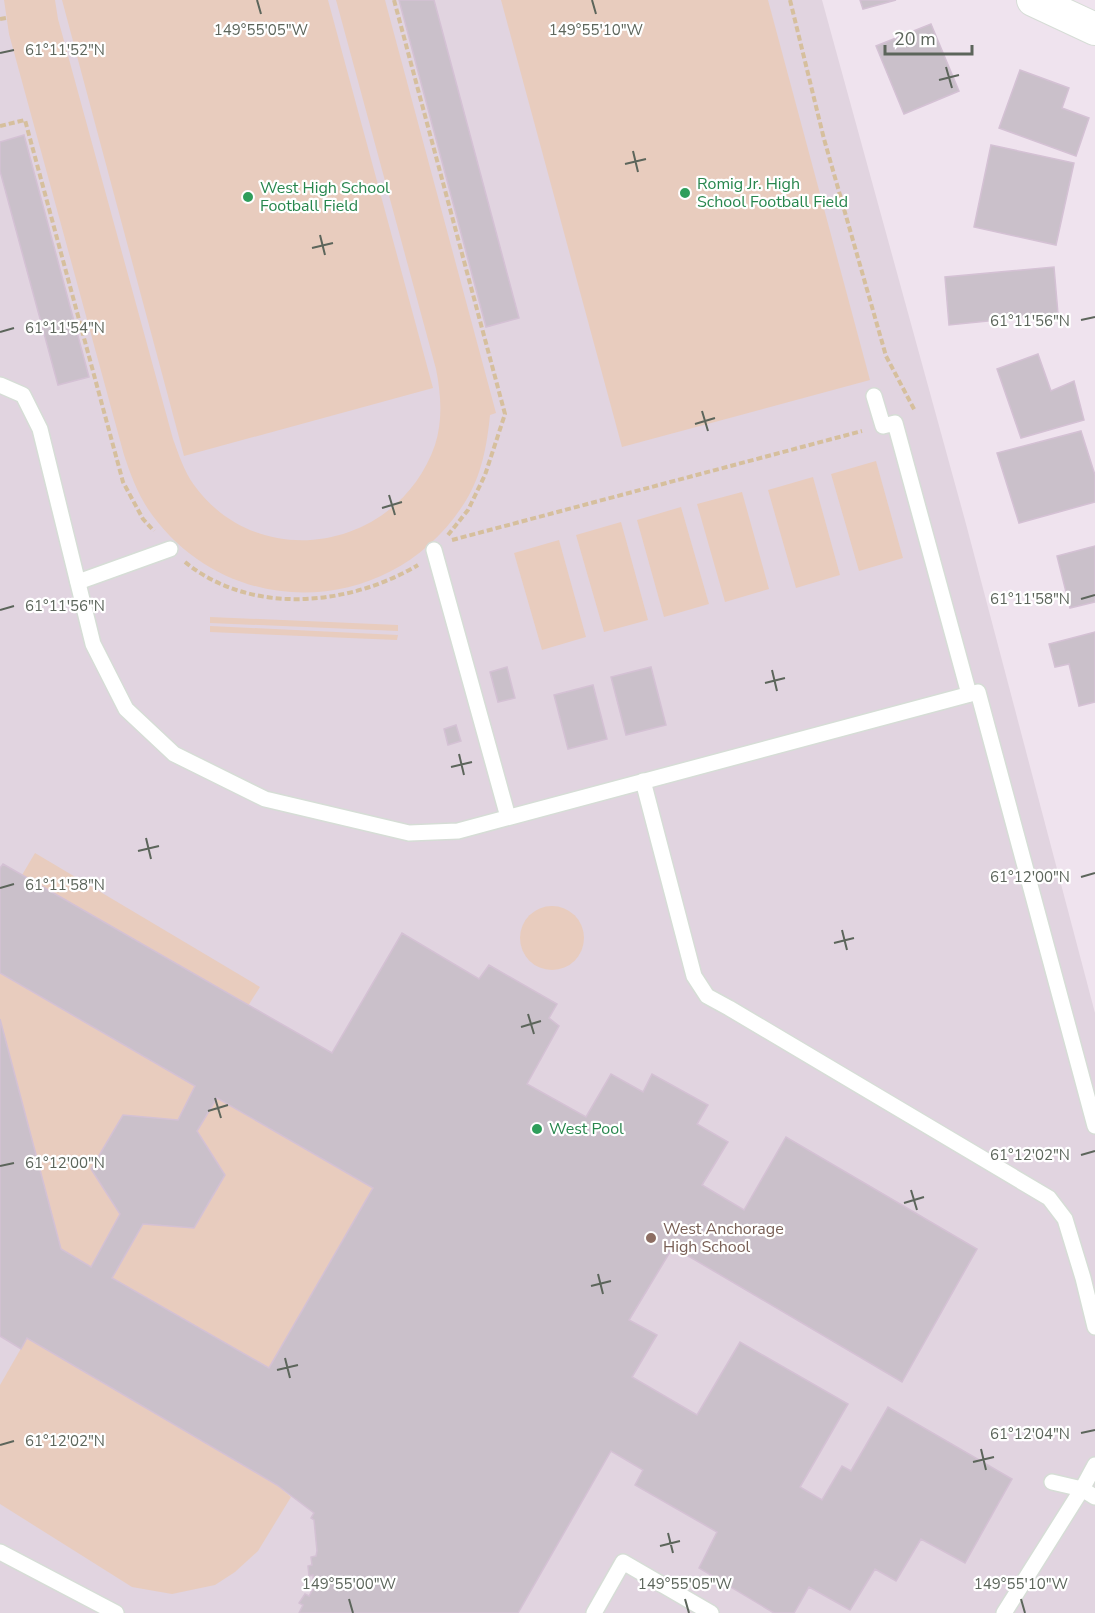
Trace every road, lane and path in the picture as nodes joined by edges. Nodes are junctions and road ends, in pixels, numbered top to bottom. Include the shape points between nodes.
1 (394, 0) edge
2 (790, 0) edge
3 (1033, 0) edge
4 (6, 18) dead end
5 (0, 19) edge
6 (1095, 29) edge
7 (0, 126) edge
8 (0, 386) edge
9 (874, 396) dead end
10 (883, 426) junction
11 (900, 440) junction
12 (170, 549) junction
13 (434, 550) joint
14 (78, 582) junction
15 (969, 694) junction
16 (643, 781) junction
17 (508, 817) junction
18 (1095, 1126) edge
19 (1095, 1327) edge
20 (1095, 1465) edge
21 (1052, 1482) dead end
22 (1089, 1493) edge
23 (0, 1552) edge
24 (116, 1613) edge
25 (594, 1613) edge
26 (711, 1613) edge
27 (1004, 1613) edge

1 - 10 path via 505,414 468,510 442,542
2 - 11 path via 824,139 886,356 920,423 919,434
3 - 6 street
4 - 5 path
7 - 12 path via 25,120 123,482 143,519
8 - 14 lane via 23,395 40,429
9 - 10 lane
10 - 11 lane via 896,423
11 - 15 lane
12 - 13 path via 223,585 265,597 310,600 351,594 395,578
12 - 14 lane
13 - 17 lane
14 - 17 lane via 93,644 126,709 174,754 265,799 409,833 458,831
15 - 16 lane
15 - 18 lane via 978,692
16 - 17 lane
16 - 19 lane via 694,976 707,996 1049,1198 1065,1219
20 - 22 lane
21 - 22 lane
22 - 27 lane
23 - 24 lane
25 - 26 lane via 623,1562

